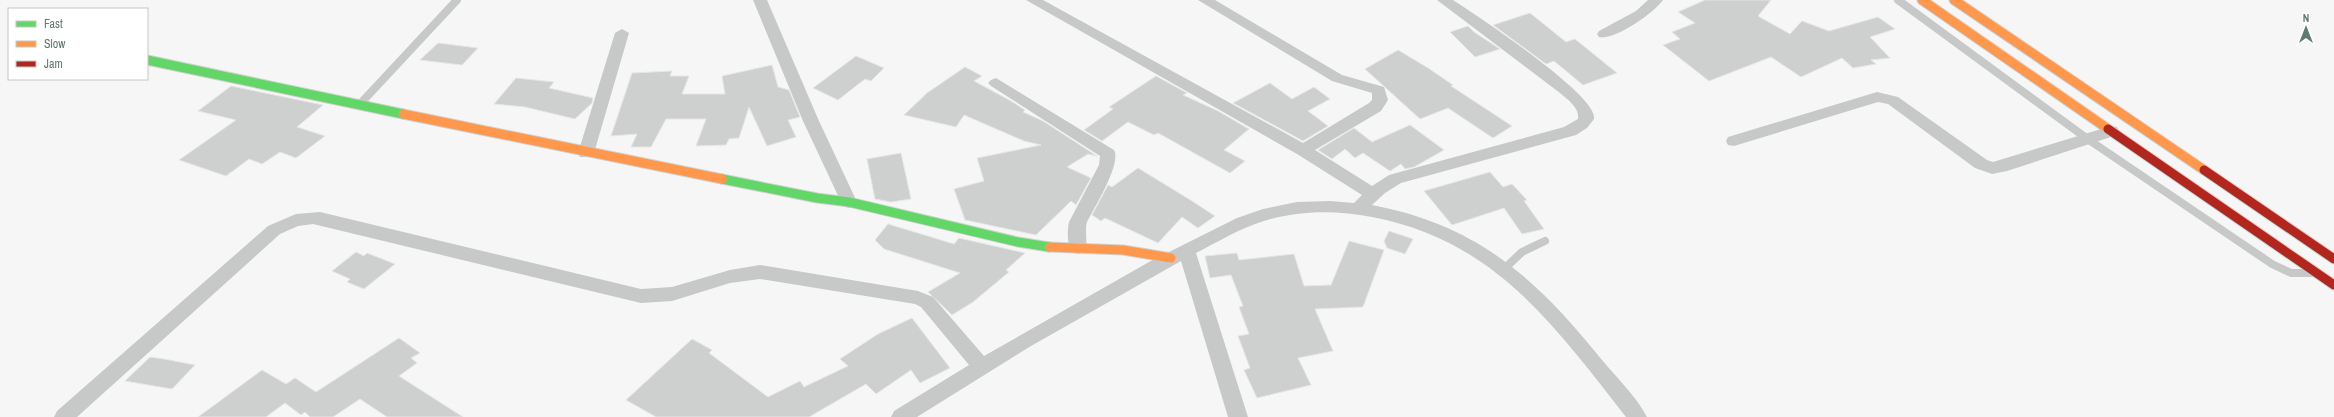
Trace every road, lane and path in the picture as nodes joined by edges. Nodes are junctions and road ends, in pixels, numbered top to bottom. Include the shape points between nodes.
1 (457, 0) edge
2 (760, 0) edge
3 (1033, 0) edge
4 (1205, 0) edge
5 (1444, 0) edge
6 (1656, 0) edge
7 (1898, 0) edge
8 (1922, 0) edge
9 (1954, 0) edge
10 (622, 33) dead end
11 (1604, 34) dead end
12 (148, 60) edge
13 (996, 83) dead end
14 (360, 104) junction
15 (2112, 131) junction
16 (2089, 140) junction
17 (1734, 141) dead end
18 (1303, 150) junction
19 (586, 153) junction
20 (1373, 195) junction
21 (849, 202) junction
22 (1359, 208) junction
23 (1545, 241) dead end
24 (1078, 248) junction
25 (1179, 254) junction
26 (2334, 259) edge
27 (1504, 269) junction
28 (2316, 272) junction
29 (2334, 285) edge
30 (981, 366) junction
31 (64, 417) edge
32 (901, 417) edge
33 (1238, 417) edge
34 (1636, 417) edge

1 - 14 lane
2 - 21 street via 811,121
3 - 18 street
4 - 18 street via 1337,78 1379,90 1380,100 1375,107
5 - 20 street via 1560,84 1584,107 1587,114 1585,120 1582,125 1557,135 1395,179
6 - 11 street via 1642,14
7 - 16 lane
8 - 15 main road
9 - 26 main road
10 - 19 street
12 - 14 main road
13 - 24 street via 1108,154 1107,165 1078,222
14 - 19 main road
15 - 16 street
15 - 28 main road
16 - 17 street via 1992,168 1981,164 1893,100 1877,97
16 - 28 lane via 2280,268 2299,275
18 - 20 street
19 - 21 main road
20 - 22 street
21 - 24 main road via 1018,242 1044,247
22 - 25 street via 1298,208 1264,215
22 - 27 street via 1418,222 1490,258
23 - 27 lane via 1522,252
24 - 25 main road
25 - 30 street
25 - 33 street
27 - 34 street via 1526,286 1563,326
28 - 29 main road
30 - 31 street via 927,302 918,298 760,272 741,272 673,295 641,296 320,218 302,217 274,230
30 - 32 street

